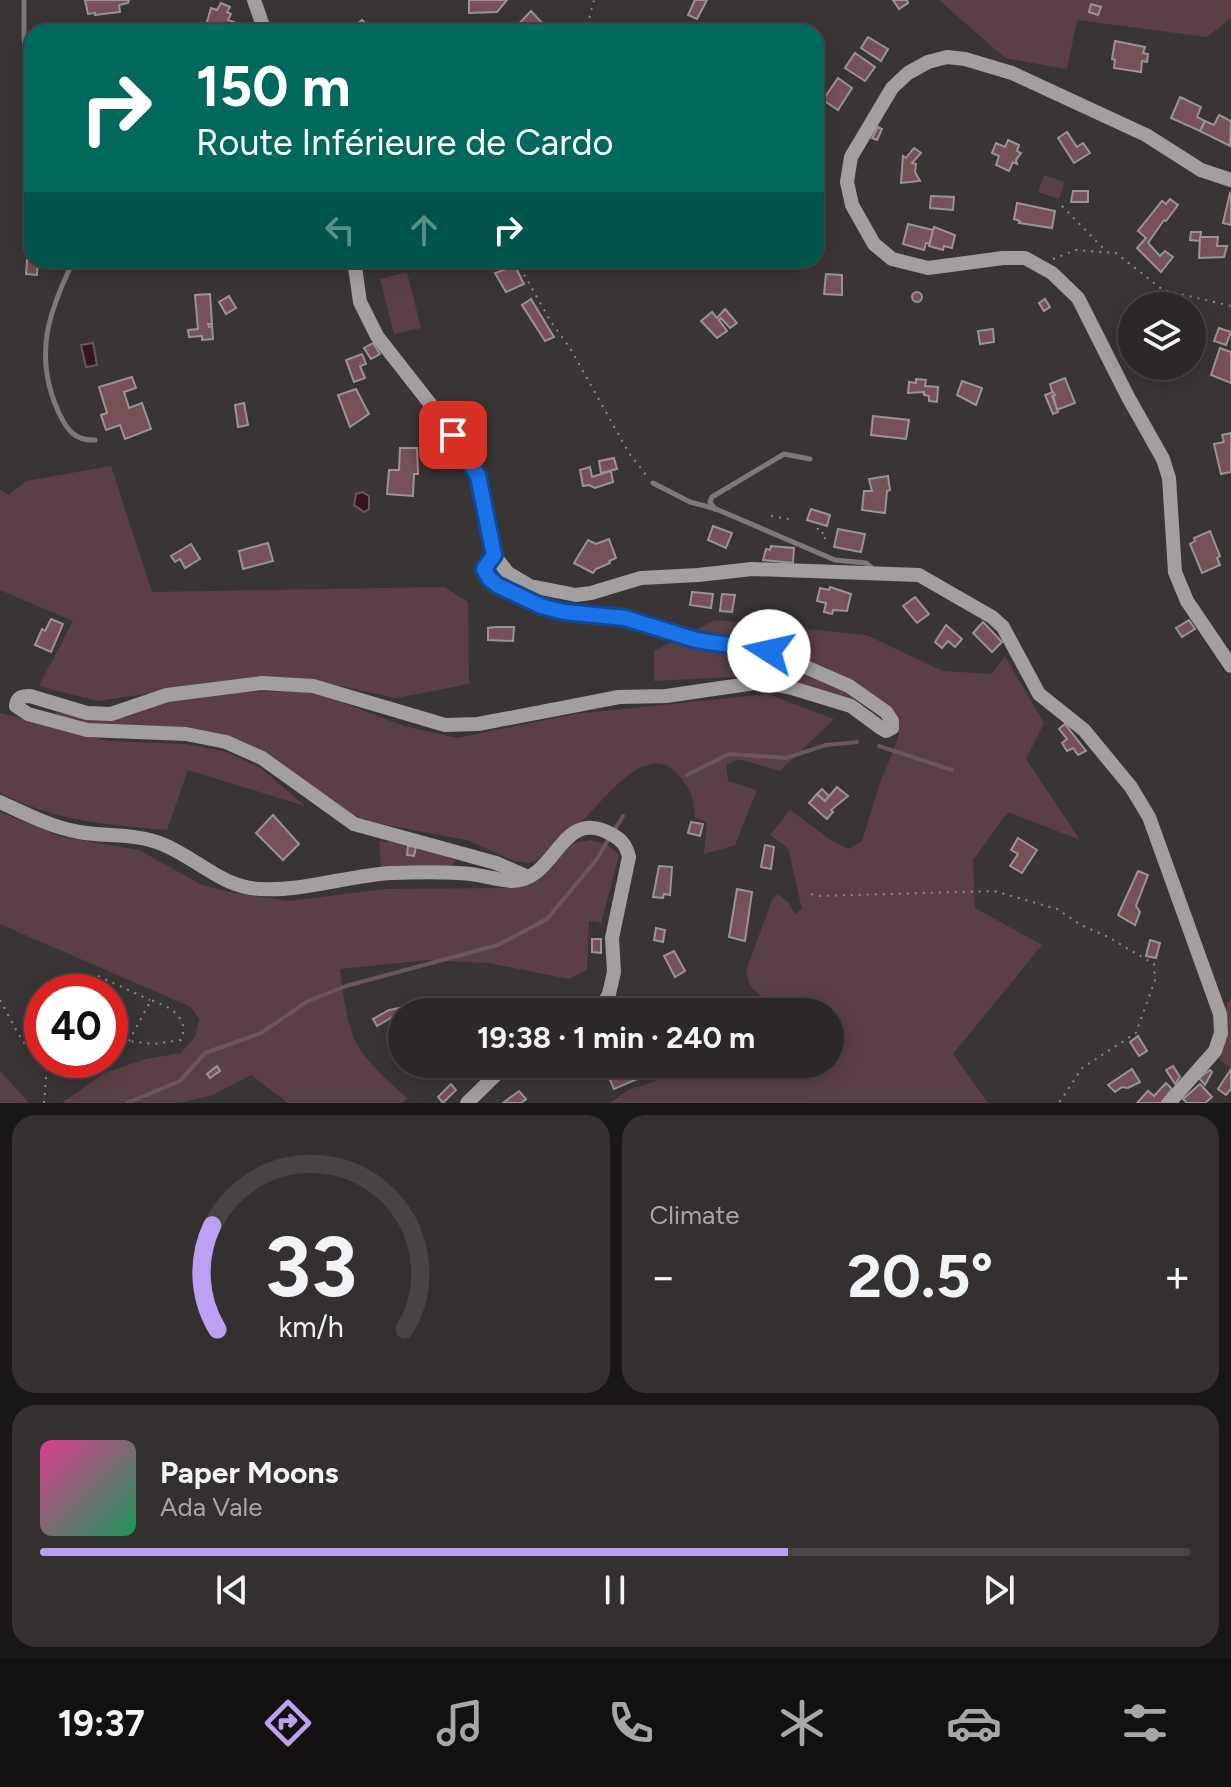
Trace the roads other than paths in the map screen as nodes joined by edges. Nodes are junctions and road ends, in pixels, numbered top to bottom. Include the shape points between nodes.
1 (24, 0) edge
2 (254, 0) edge
3 (24, 24) edge
4 (262, 24) edge
5 (1231, 180) edge
6 (70, 268) edge
7 (355, 268) edge
8 (95, 440) dead end
9 (810, 459) dead end
10 (653, 483) road end
11 (716, 509) junction
12 (494, 555) junction
13 (875, 572) junction
14 (1231, 666) edge
15 (0, 802) edge
16 (528, 877) junction
17 (607, 998) edge
18 (493, 1078) edge
19 (467, 1103) edge
20 (1169, 1103) edge

1 - 3 lane
2 - 4 street
5 - 14 street via 1201,170 1146,135 1012,73 947,57 908,73 892,88 851,157 847,182 852,205 874,244 892,259 928,268 1025,258 1078,298 1163,459 1175,572 1187,601
6 - 8 lane via 48,323 45,369 50,393 71,433
7 - 12 street via 360,302 377,336 442,419 478,476
9 - 11 lane via 784,454 712,497
10 - 11 lane
11 - 13 lane via 835,560 866,563
12 - 13 street via 508,573 530,586 576,595 641,578 752,569
12 - 16 street via 484,569 489,578 541,606 625,618 696,640 769,651 849,686 886,712 892,728 886,731 851,706 762,682 619,697 445,725 313,686 262,683 167,695 111,714 87,713 30,696 21,696 16,706 87,730 186,734 226,742 262,758 354,824 496,863
13 - 20 street via 919,575 992,617 1008,633 1039,694 1084,730 1149,817 1220,1014 1215,1051
15 - 16 street via 63,829 163,844 219,879 262,890 388,873 445,872 514,881
16 - 17 street via 573,832 600,828 621,839 629,857 612,938 614,972
18 - 19 street

